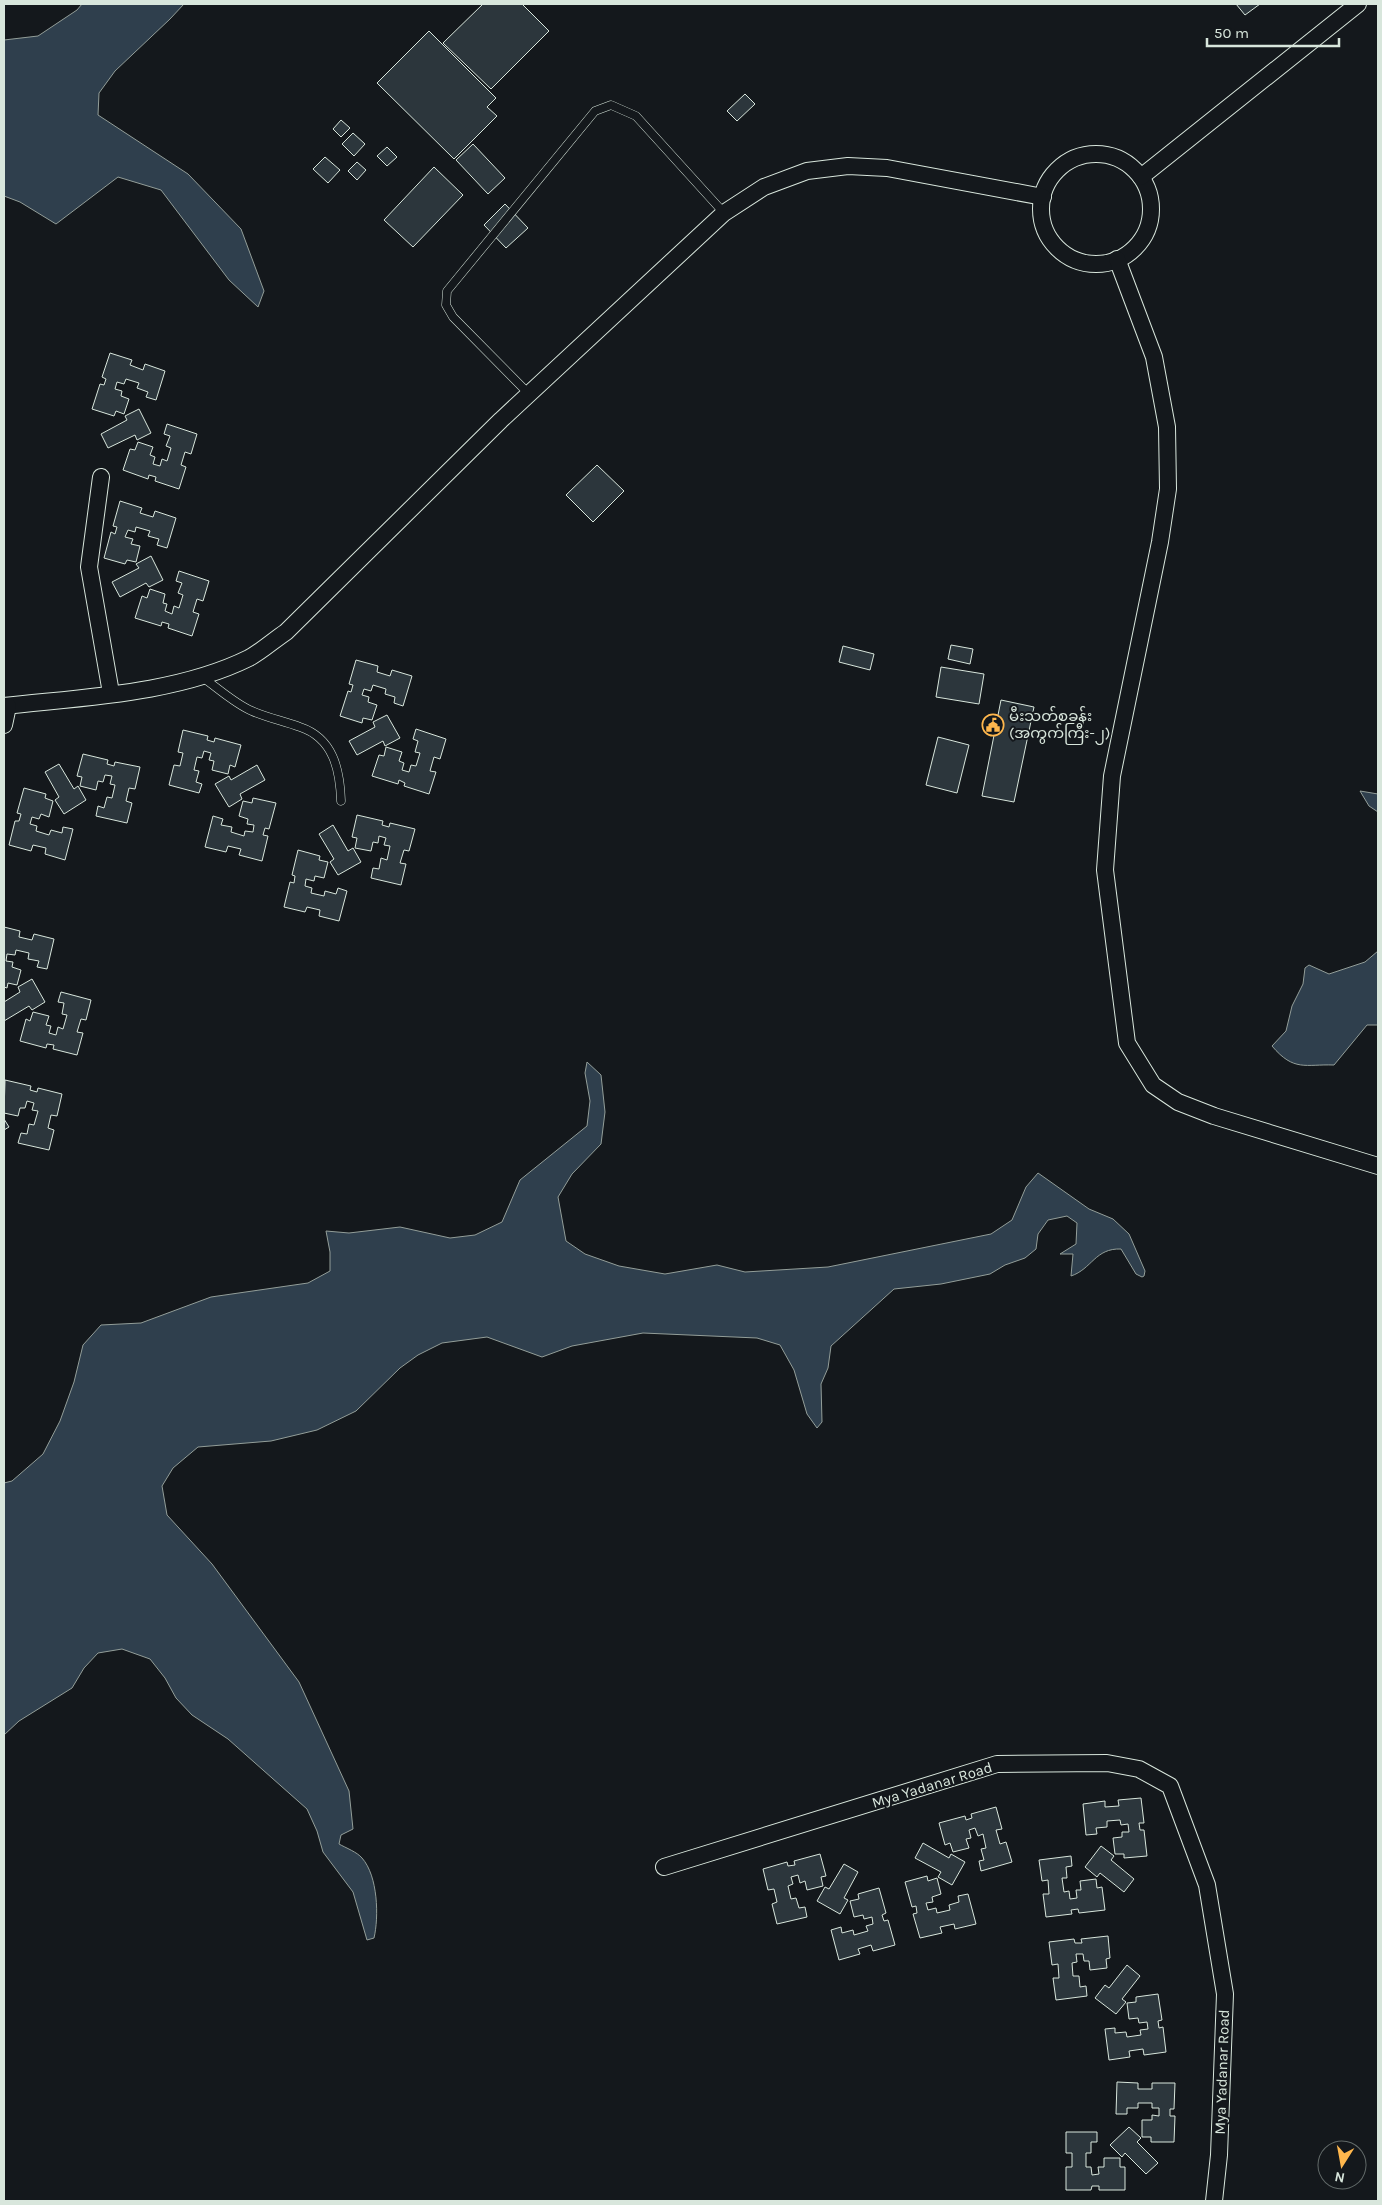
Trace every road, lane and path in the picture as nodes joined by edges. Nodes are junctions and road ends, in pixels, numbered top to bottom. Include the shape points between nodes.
1 (1358, 4) edge
2 (1141, 177) junction
3 (1043, 197) junction
4 (724, 213) junction
5 (1117, 259) junction
6 (529, 394) junction
7 (101, 477) dead end
8 (202, 677) junction
9 (111, 693) junction
10 (6, 706) edge
11 (4, 724) edge
12 (341, 801) dead end
13 (1378, 1166) edge
14 (664, 1867) dead end
15 (1214, 2201) edge

1 - 2 street
2 - 3 street via 1124,161 1103,154 1074,158 1058,168 1046,184
2 - 5 street via 1151,202 1148,228 1136,247
3 - 4 street via 887,168 848,166 798,174 764,187
3 - 5 street via 1040,206 1043,226 1054,245 1077,261 1098,264
4 - 6 street
4 - 6 lane via 636,116 611,105 594,110 447,291 446,305 453,318
5 - 13 street via 1154,357 1167,426 1168,489 1112,776 1105,870 1126,1042 1153,1085 1178,1102
6 - 8 street via 286,632 250,658
7 - 9 street via 89,567
8 - 9 street
8 - 12 lane via 250,710 301,727 321,738 333,754 340,778
9 - 10 street
10 - 11 street
14 - 15 street, Mya Yadanar Road via 997,1764 1107,1763 1139,1769 1170,1786 1207,1885 1225,1994 1219,2155

